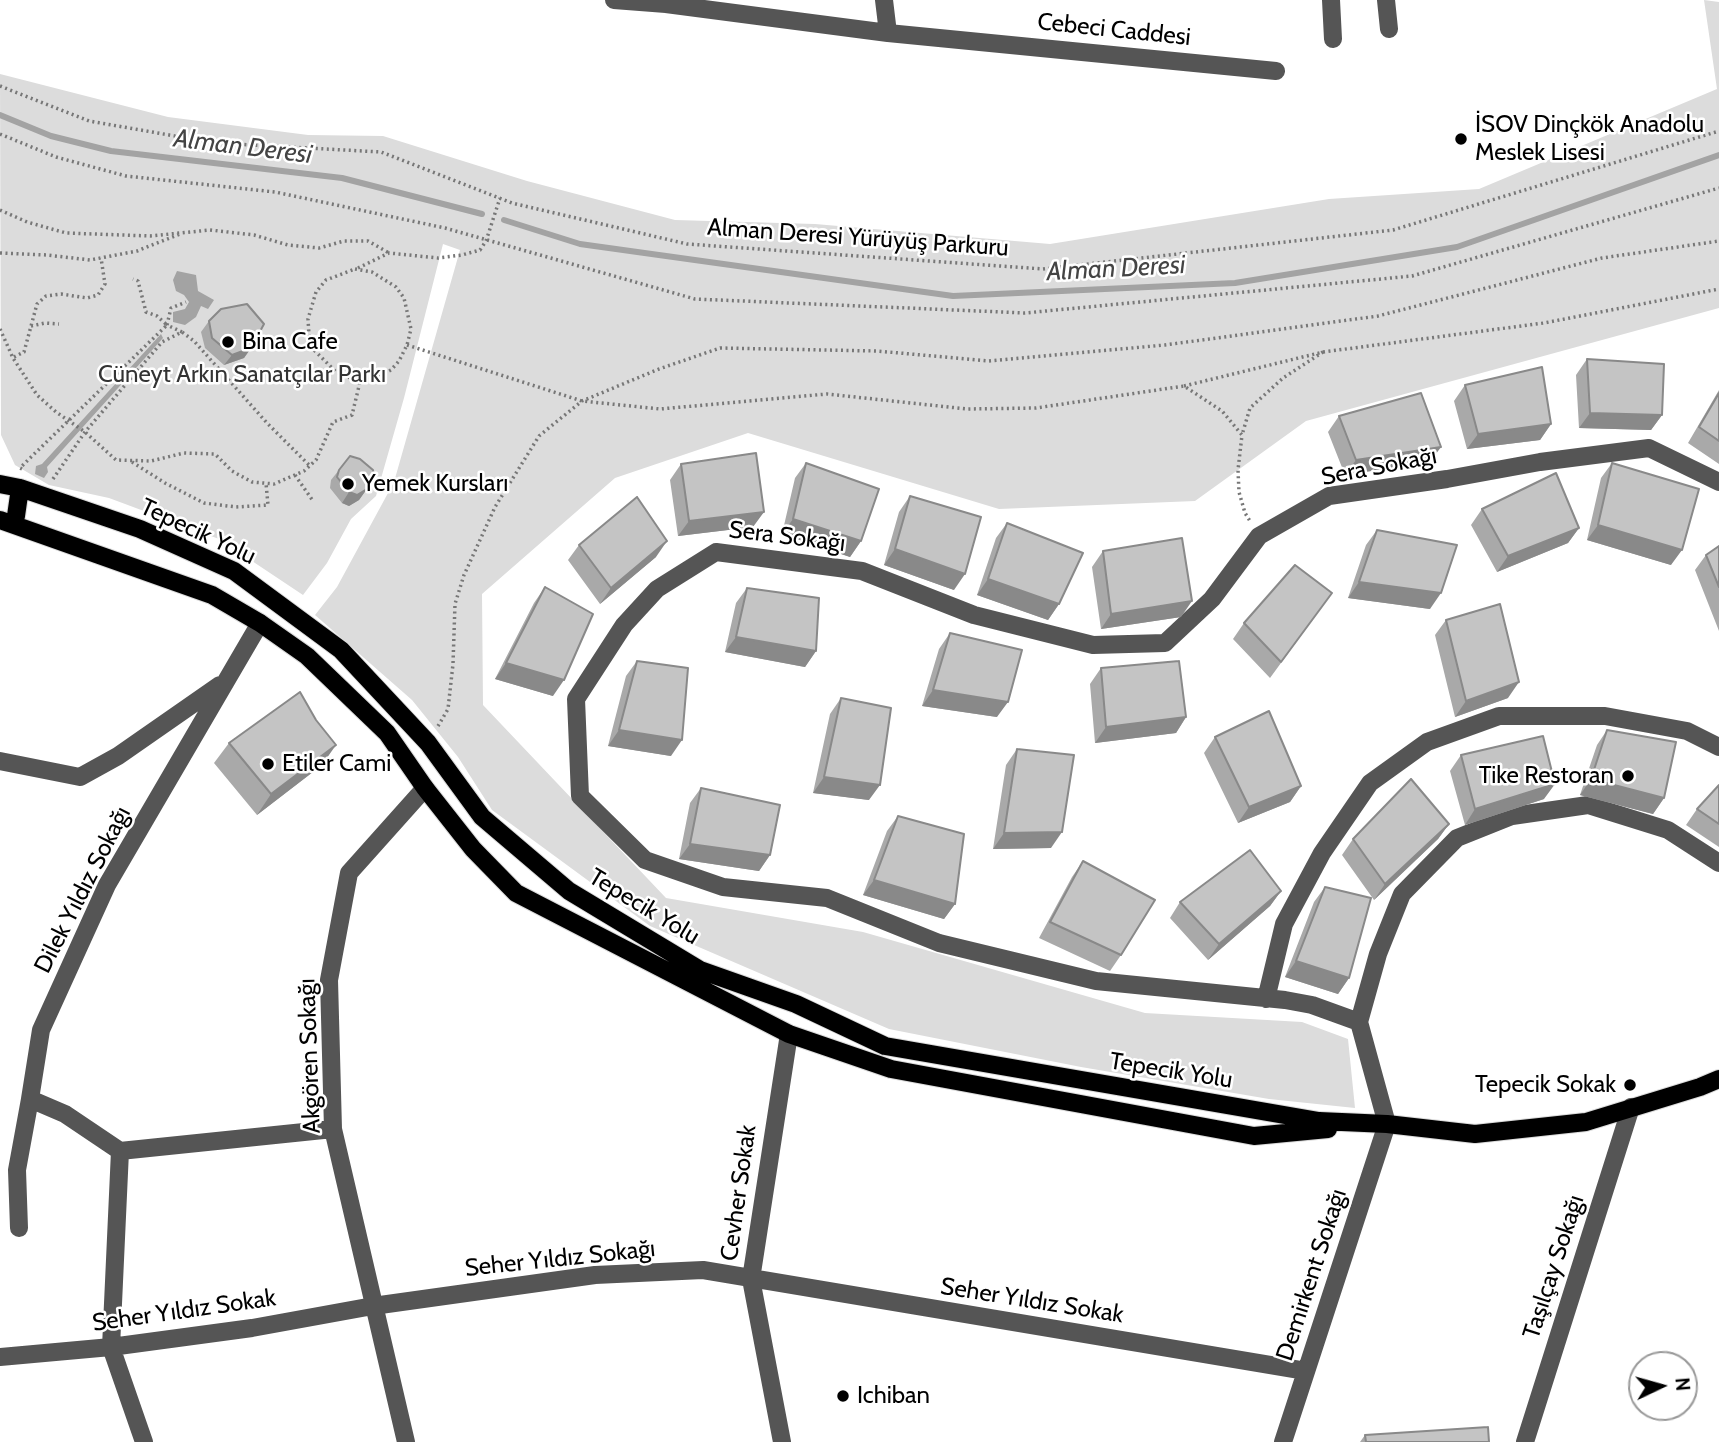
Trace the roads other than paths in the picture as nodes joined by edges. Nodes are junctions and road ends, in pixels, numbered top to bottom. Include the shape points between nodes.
1 (614, 0) edge
2 (884, 0) edge
3 (1331, 0) edge
4 (1386, 0) edge
5 (666, 2) edge
6 (1389, 29) dead end
7 (888, 33) junction
8 (1333, 39) dead end
9 (1276, 71) dead end
10 (1719, 482) edge
11 (0, 484) edge
12 (20, 488) junction
13 (6, 522) edge
14 (274, 600) junction
15 (260, 623) junction
16 (225, 681) junction
17 (1719, 747) edge
18 (0, 761) edge
19 (446, 768) junction
20 (425, 788) junction
21 (1719, 863) edge
22 (1266, 999) junction
23 (796, 1004) junction
24 (1359, 1022) junction
25 (789, 1034) junction
26 (1719, 1079) edge
27 (30, 1099) junction
28 (1631, 1107) junction
29 (1387, 1124) junction
30 (333, 1129) junction
31 (120, 1151) junction
32 (19, 1228) dead end
33 (751, 1279) junction
34 (373, 1306) junction
35 (111, 1347) junction
36 (0, 1357) edge
37 (1306, 1371) junction
38 (144, 1442) edge
39 (406, 1442) edge
40 (782, 1442) edge
41 (1283, 1442) edge
42 (1525, 1442) edge

1 - 5 street, Cebeci Caddesi
2 - 7 street
3 - 8 street
4 - 6 street
5 - 7 street, Cebeci Caddesi
7 - 9 street, Cebeci Caddesi
10 - 22 street, Sera Sokağı via 1649,448 1329,496 1259,536 1212,599 1165,643 1153,644 1093,645 974,615 862,571 716,552 657,589 624,625 576,699 580,796 645,860 723,887 827,898 939,943 1096,981
11 - 12 main road, Tepecik Yolu
12 - 13 main road via 16,516
12 - 14 main road, Tepecik Yolu via 152,534 234,571
13 - 15 main road, Tepecik Yolu via 212,595
14 - 15 main road
14 - 19 main road, Tepecik Yolu via 341,650
15 - 16 street, Dilek Yıldız Sokağı
15 - 20 main road, Tepecik Yolu via 307,656 387,733
16 - 18 street via 80,777
16 - 27 street, Dilek Yıldız Sokağı via 107,885 41,1031
17 - 22 street via 1687,731 1605,716 1499,716 1427,742 1370,783 1322,853 1284,924
19 - 20 main road
19 - 23 main road, Tepecik Yolu via 482,817 569,891 700,970
20 - 25 main road, Tepecik Yolu via 473,849 516,893
20 - 30 street, Akgören Sokağı via 349,873 329,980
21 - 24 street via 1668,830 1587,805 1512,816 1457,838 1402,894 1378,954
22 - 24 street, Sera Sokağı via 1312,1005
23 - 25 main road
23 - 29 main road, Tepecik Yolu via 885,1046 1318,1121
24 - 29 street
25 - 29 main road, Tepecik Yolu via 891,1069 1254,1136
25 - 33 street, Cevher Sokak
26 - 28 main road, Tepecik Yolu
27 - 31 street via 65,1114
27 - 32 street, Dilek Yıldız Sokağı via 17,1170
28 - 29 main road, Tepecik Yolu via 1586,1122 1475,1134
28 - 42 street, Taşılçay Sokağı
29 - 37 street, Demirkent Sokağı
30 - 31 street
30 - 34 street, Akgören Sokağı
31 - 35 street
33 - 34 street, Seher Yıldız Sokağı via 703,1270 596,1275
33 - 37 street, Seher Yıldız Sokak
33 - 40 street, Cevher Sokak
34 - 35 street, Seher Yıldız Sokak
34 - 39 street, Akgören Sokağı
35 - 36 street, Seher Yıldız Sokak
35 - 38 street
37 - 41 street, Demirkent Sokağı

